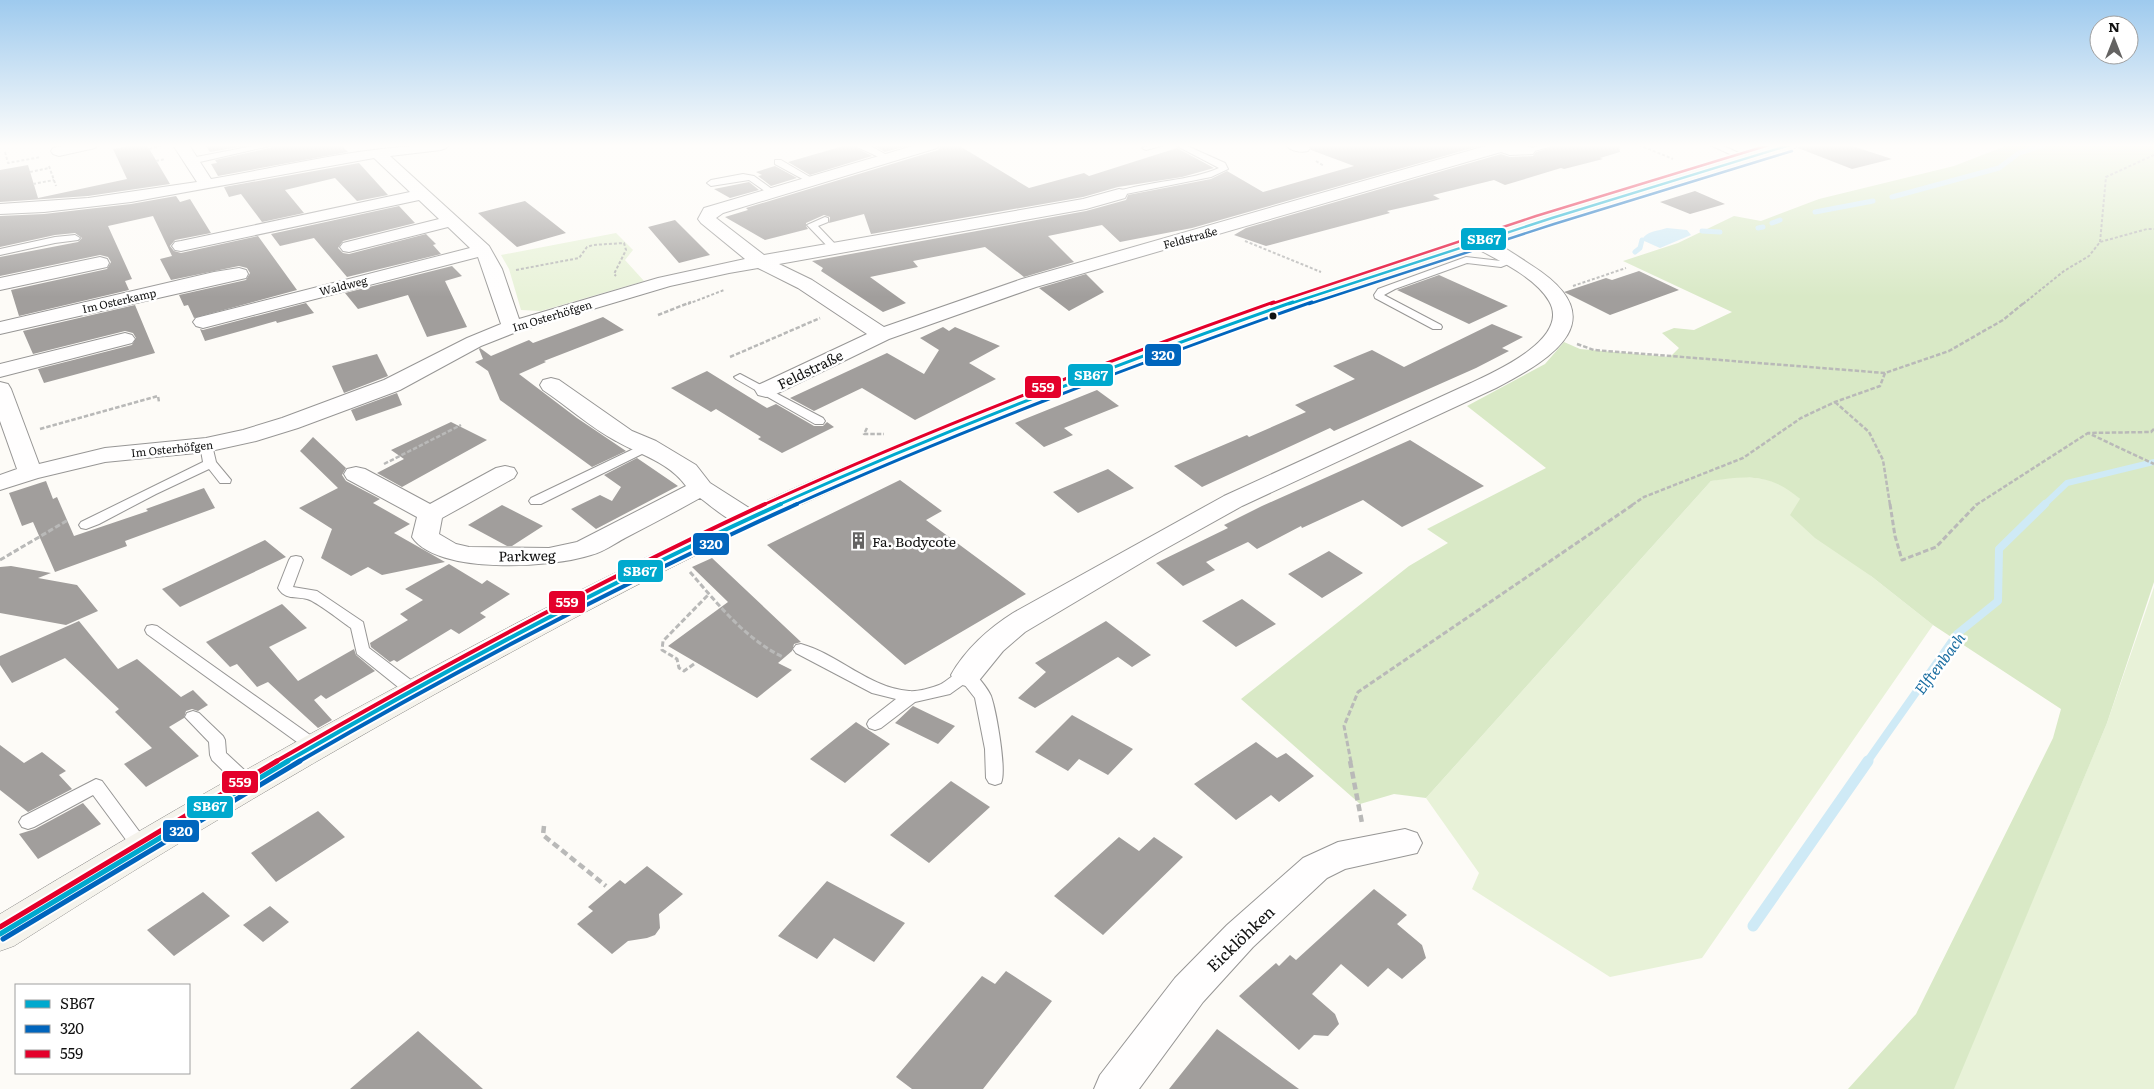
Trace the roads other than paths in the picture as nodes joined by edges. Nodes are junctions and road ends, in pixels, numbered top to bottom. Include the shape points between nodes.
1 (141, 196) edge
2 (415, 196) edge
3 (426, 196) edge
4 (760, 196) edge
5 (1113, 196) edge
6 (1330, 196) edge
7 (1621, 196) edge
8 (0, 209) edge
9 (825, 220) dead end
10 (452, 221) junction
11 (75, 238) dead end
12 (1474, 240) junction
13 (181, 246) dead end
14 (349, 247) dead end
15 (835, 249) junction
16 (483, 250) junction
17 (0, 252) edge
18 (1511, 261) junction
19 (760, 262) junction
20 (100, 263) dead end
21 (239, 274) dead end
22 (0, 284) edge
23 (203, 322) dead end
24 (512, 327) junction
25 (1437, 327) dead end
26 (0, 328) edge
27 (882, 335) junction
28 (125, 339) dead end
29 (0, 371) edge
30 (740, 377) dead end
31 (550, 386) dead end
32 (0, 389) edge
33 (766, 390) junction
34 (819, 421) dead end
35 (648, 446) junction
36 (208, 454) junction
37 (30, 473) junction
38 (505, 473) dead end
39 (357, 475) road end
40 (224, 480) dead end
41 (0, 483) edge
42 (701, 488) junction
43 (536, 501) dead end
44 (430, 514) junction
45 (748, 519) junction
46 (86, 525) dead end
47 (296, 560) dead end
48 (152, 630) dead end
49 (801, 649) dead end
50 (966, 675) junction
51 (414, 691) junction
52 (910, 697) junction
53 (193, 717) dead end
54 (875, 724) dead end
55 (314, 746) junction
56 (995, 778) dead end
57 (248, 784) junction
58 (28, 822) dead end
59 (1405, 843) dead end
60 (141, 847) junction
61 (0, 934) edge
62 (1114, 1089) edge

1 - 8 street
2 - 13 street
3 - 10 street
4 - 19 street via 717,209 706,219
5 - 15 street, Im Osterhöfgen via 1086,204
6 - 27 street, Feldstraße via 1029,283
7 - 12 main road
9 - 15 lane via 812,225
10 - 14 street
10 - 16 street
11 - 17 lane
12 - 18 street
12 - 45 main road via 1070,384 907,448
15 - 19 street, Im Osterhöfgen
16 - 23 street, Waldweg
16 - 24 street via 491,263 505,314
18 - 25 lane via 1501,264 1466,260 1391,287 1379,295
18 - 50 street via 1542,280 1554,292 1564,314 1556,336 1531,358 1441,406 1239,498 1122,561 1003,634
19 - 24 street, Im Osterhöfgen via 628,292
19 - 27 street via 805,284
20 - 22 street
21 - 26 street, Im Osterkamp
24 - 36 street, Im Osterhöfgen via 449,354 392,385 248,436
27 - 33 street, Feldstraße
28 - 29 street
30 - 33 lane
31 - 35 street via 624,436
32 - 37 street
33 - 34 lane
35 - 42 street via 687,470
35 - 43 lane
36 - 37 street, Im Osterhöfgen via 105,455
36 - 40 lane
36 - 46 lane via 192,474
37 - 41 street, Im Osterhöfgen
38 - 44 street
39 - 44 street
42 - 44 street, Parkweg via 584,549 549,556 456,553 425,537
42 - 45 street
45 - 51 main road
47 - 51 lane via 285,588 292,593 312,594 358,626 362,650
48 - 55 lane
49 - 52 lane via 878,689
50 - 52 lane via 944,690
50 - 56 lane via 983,696
51 - 55 main road
52 - 54 lane
53 - 57 lane via 217,740 218,755
55 - 57 main road
57 - 60 main road
58 - 60 lane via 96,786
59 - 62 street, Eicklöhken via 1338,856 1315,868 1240,936 1189,990
60 - 61 main road

